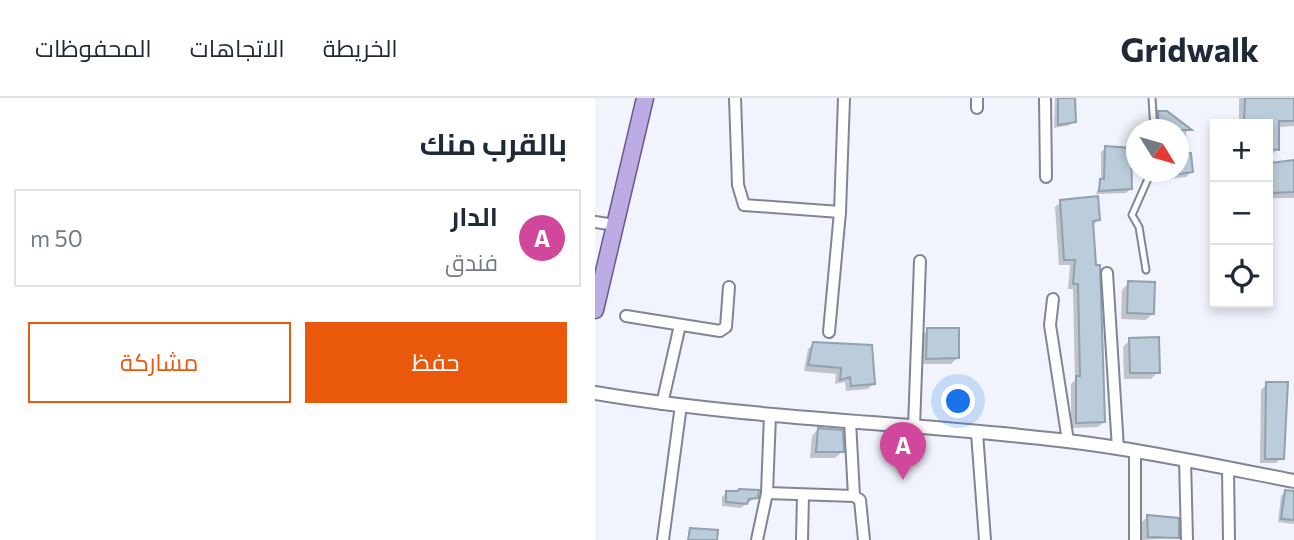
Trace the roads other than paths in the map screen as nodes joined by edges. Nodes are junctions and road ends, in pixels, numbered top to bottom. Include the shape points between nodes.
1 (645, 98) edge
2 (735, 98) edge
3 (844, 98) edge
4 (1045, 98) edge
5 (1152, 98) edge
6 (1153, 119) edge
7 (1046, 177) dead end
8 (1147, 182) edge
9 (840, 212) junction
10 (595, 222) edge
11 (615, 225) junction
12 (920, 261) dead end
13 (1146, 270) dead end
14 (1107, 273) dead end
15 (729, 287) dead end
16 (1053, 299) dead end
17 (595, 310) edge
18 (625, 316) dead end
19 (680, 324) junction
20 (829, 332) dead end
21 (595, 393) edge
22 (662, 404) junction
23 (681, 405) junction
24 (769, 415) junction
25 (849, 421) junction
26 (914, 426) junction
27 (977, 433) junction
28 (1068, 441) junction
29 (1118, 449) junction
30 (1135, 451) junction
31 (1185, 459) junction
32 (1228, 468) junction
33 (1294, 481) edge
34 (767, 493) junction
35 (803, 495) junction
36 (854, 496) junction
37 (663, 540) edge
38 (757, 540) edge
39 (802, 540) edge
40 (864, 540) edge
41 (985, 540) edge
42 (1135, 540) edge
43 (1187, 540) edge
44 (1229, 540) edge

1 - 11 main road
2 - 9 street via 738,185 744,205
3 - 9 street
4 - 7 street
5 - 6 lane
8 - 13 lane via 1132,215 1139,226
9 - 20 street
10 - 11 street
11 - 17 main road
12 - 26 street
14 - 29 street
15 - 19 street via 724,330
16 - 28 street via 1050,325
18 - 19 street
19 - 22 street
21 - 22 street
22 - 23 street
23 - 24 street
23 - 37 street
24 - 25 street
24 - 34 street
25 - 26 street
25 - 36 street
26 - 27 street
27 - 28 street
27 - 41 street
28 - 29 street
29 - 30 street
30 - 31 street
30 - 42 street
31 - 32 street
31 - 43 street
32 - 33 street
32 - 44 street
34 - 35 street
34 - 38 street
35 - 36 street
35 - 39 street
36 - 40 street via 860,500

